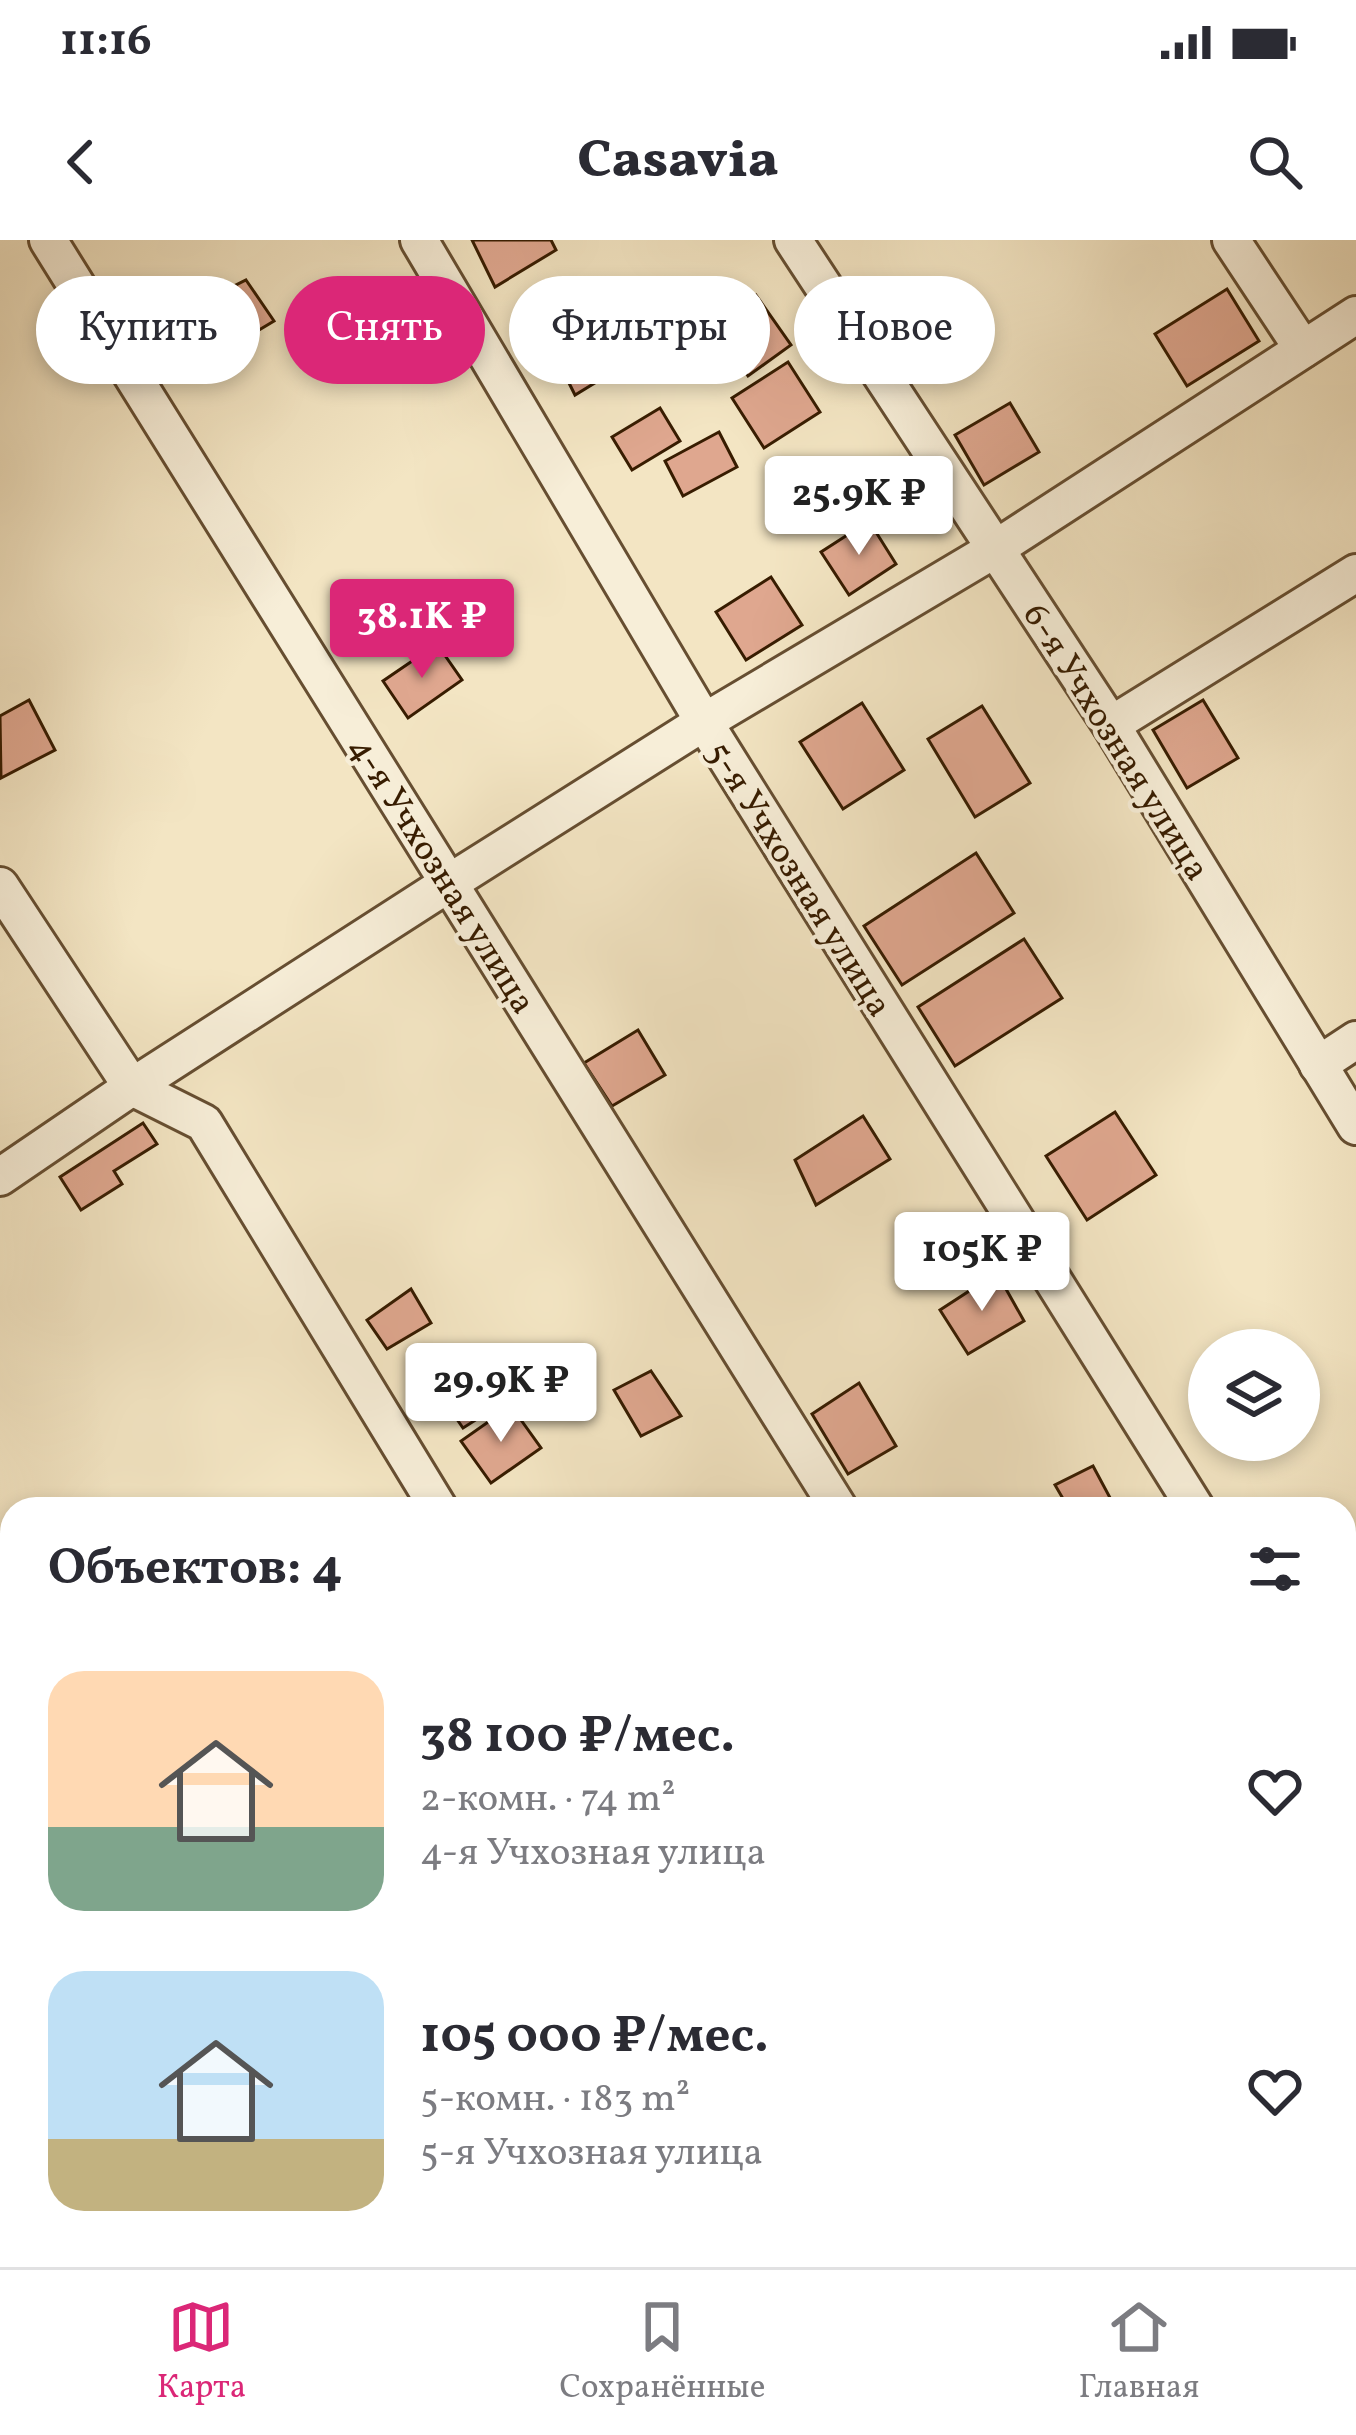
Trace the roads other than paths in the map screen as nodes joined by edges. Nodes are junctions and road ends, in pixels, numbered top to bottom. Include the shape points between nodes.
1 (48, 240) edge
2 (419, 240) edge
3 (794, 240) edge
4 (1231, 240) edge
5 (1356, 314) edge
6 (1303, 349) junction
7 (995, 549) junction
8 (1356, 573) edge
9 (704, 722) junction
10 (1111, 725) junction
11 (449, 884) junction
12 (0, 886) edge
13 (1356, 1040) edge
14 (1318, 1065) junction
15 (132, 1087) junction
16 (1356, 1126) edge
17 (0, 1177) edge
18 (432, 1497) edge
19 (832, 1497) edge
20 (1188, 1497) edge

1 - 11 street, 4-я Учхозная улица
2 - 9 street, 5-я Учхозная улица
3 - 7 street, 6-я Учхозная улица
4 - 6 street
5 - 6 street
6 - 7 street
7 - 9 street
7 - 10 street, 6-я Учхозная улица
8 - 10 street
9 - 11 street
9 - 20 street, 5-я Учхозная улица
10 - 14 street, 6-я Учхозная улица
11 - 15 street
11 - 19 street, 4-я Учхозная улица
12 - 15 street
13 - 14 street
14 - 16 street, 6-я Учхозная улица
15 - 17 street
15 - 18 street via 204,1123

